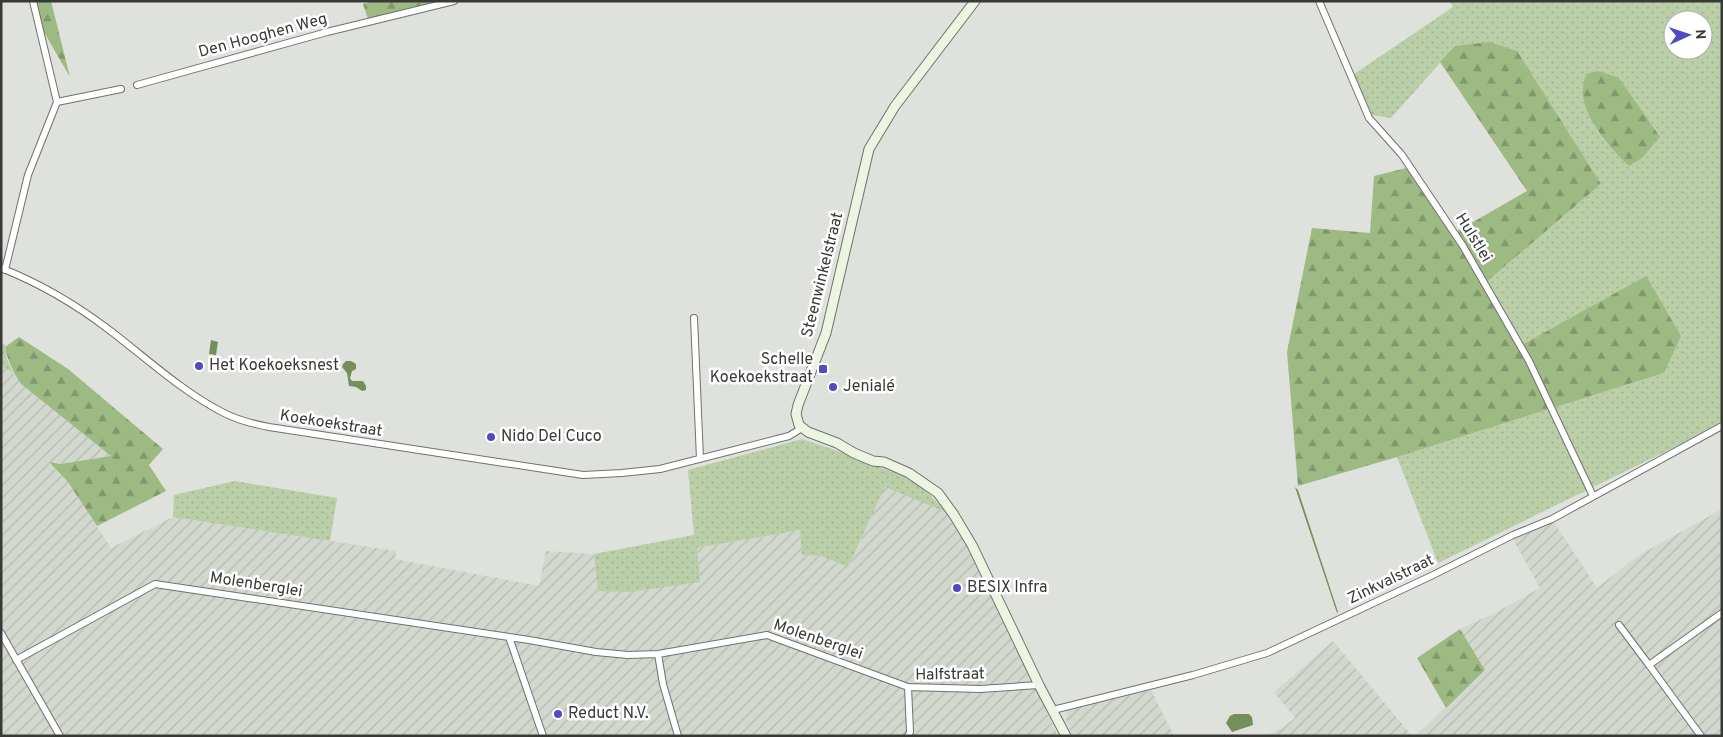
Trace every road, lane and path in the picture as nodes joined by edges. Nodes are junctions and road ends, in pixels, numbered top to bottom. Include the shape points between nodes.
1 (33, 1) edge
2 (454, 1) edge
3 (975, 1) edge
4 (1319, 1) edge
5 (137, 85) dead end
6 (121, 89) dead end
7 (57, 102) junction
8 (3, 269) edge
9 (694, 318) dead end
10 (1722, 426) edge
11 (802, 428) junction
12 (700, 459) junction
13 (1593, 496) junction
14 (1722, 614) edge
15 (1619, 625) dead end
16 (1, 633) edge
17 (509, 637) junction
18 (658, 654) junction
19 (16, 660) junction
20 (1649, 665) junction
21 (1039, 685) junction
22 (908, 688) junction
23 (1052, 710) junction
24 (60, 736) edge
25 (543, 736) edge
26 (678, 736) edge
27 (908, 736) edge
28 (1066, 736) edge
29 (1701, 736) edge

1 - 7 street
2 - 5 street, Den Hooghen Weg via 327,32
3 - 11 street, Steenwinkelstraat via 895,106 869,149 830,320 798,405 796,414
4 - 13 street, Hulstlei via 1370,118 1402,155 1467,254 1529,361
6 - 7 street
7 - 8 street via 28,175
8 - 12 street, Koekoekstraat via 70,303 164,374 222,412 252,423 578,474 640,472
9 - 12 street
10 - 13 street, Zinkvalstraat
11 - 12 street, Koekoekstraat via 789,436
11 - 21 street via 873,461 884,462 912,474 938,493 972,545
13 - 23 street, Zinkvalstraat via 1268,654
14 - 20 street
15 - 20 street
16 - 19 street
17 - 18 street, Molenberglei via 596,652
17 - 19 street, Molenberglei via 155,584
17 - 25 street
18 - 22 street, Molenberglei via 767,634
18 - 26 street
19 - 24 street
20 - 29 street
21 - 22 street, Halfstraat via 980,689
21 - 23 street
22 - 27 street, Halfstraat
23 - 28 street

